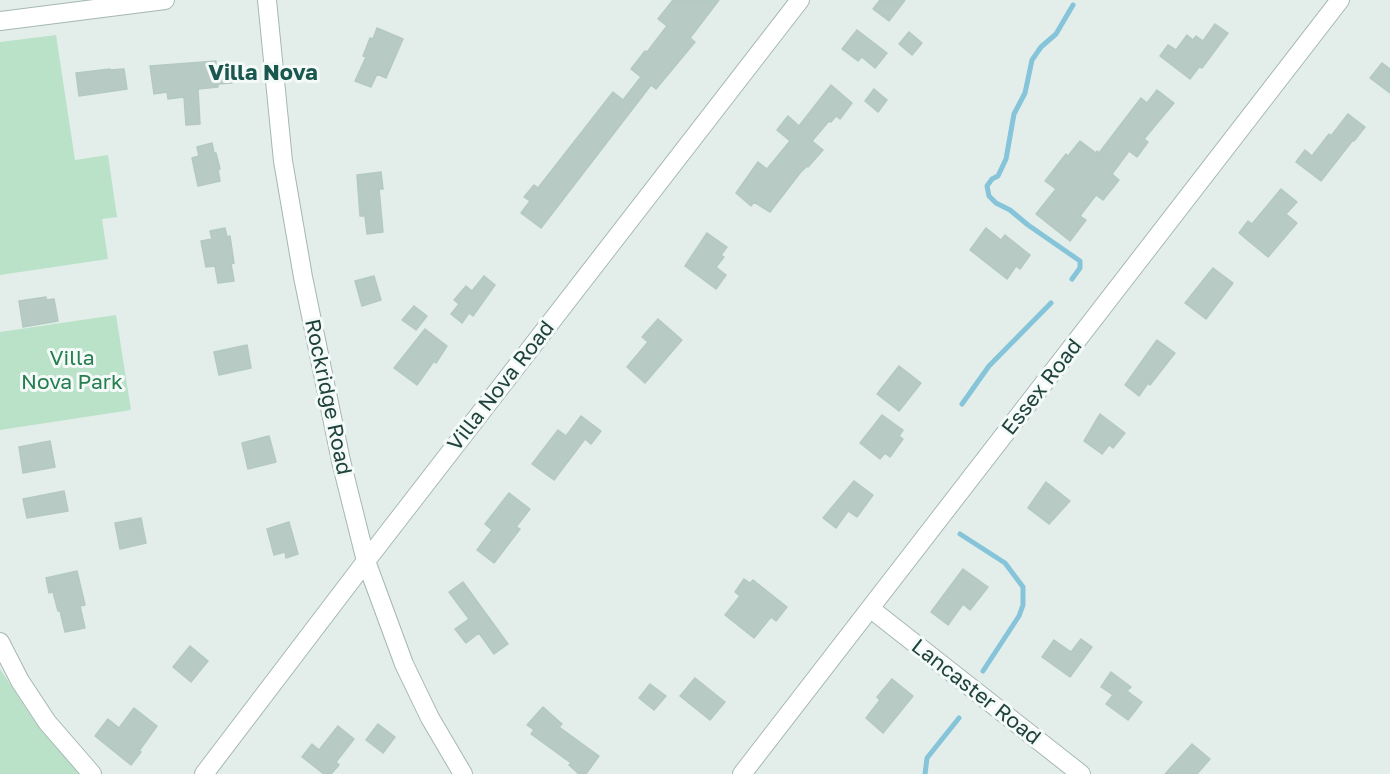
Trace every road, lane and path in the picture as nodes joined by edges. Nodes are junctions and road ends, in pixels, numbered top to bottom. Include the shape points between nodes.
1 (165, 0) edge
2 (267, 0) edge
3 (800, 0) edge
4 (1340, 0) edge
5 (0, 21) edge
6 (366, 561) junction
7 (871, 609) junction
8 (0, 642) edge
9 (92, 774) edge
10 (204, 774) edge
11 (463, 774) edge
12 (742, 774) edge
13 (1081, 774) edge

1 - 5 street
2 - 6 street, Rockridge Road via 283,161 303,277
3 - 6 street, Villa Nova Road
4 - 7 street, Essex Road
6 - 10 street, Villa Nova Road
6 - 11 street, Rockridge Road via 404,663
7 - 12 street, Essex Road
7 - 13 street, Lancaster Road
8 - 9 street via 47,722

